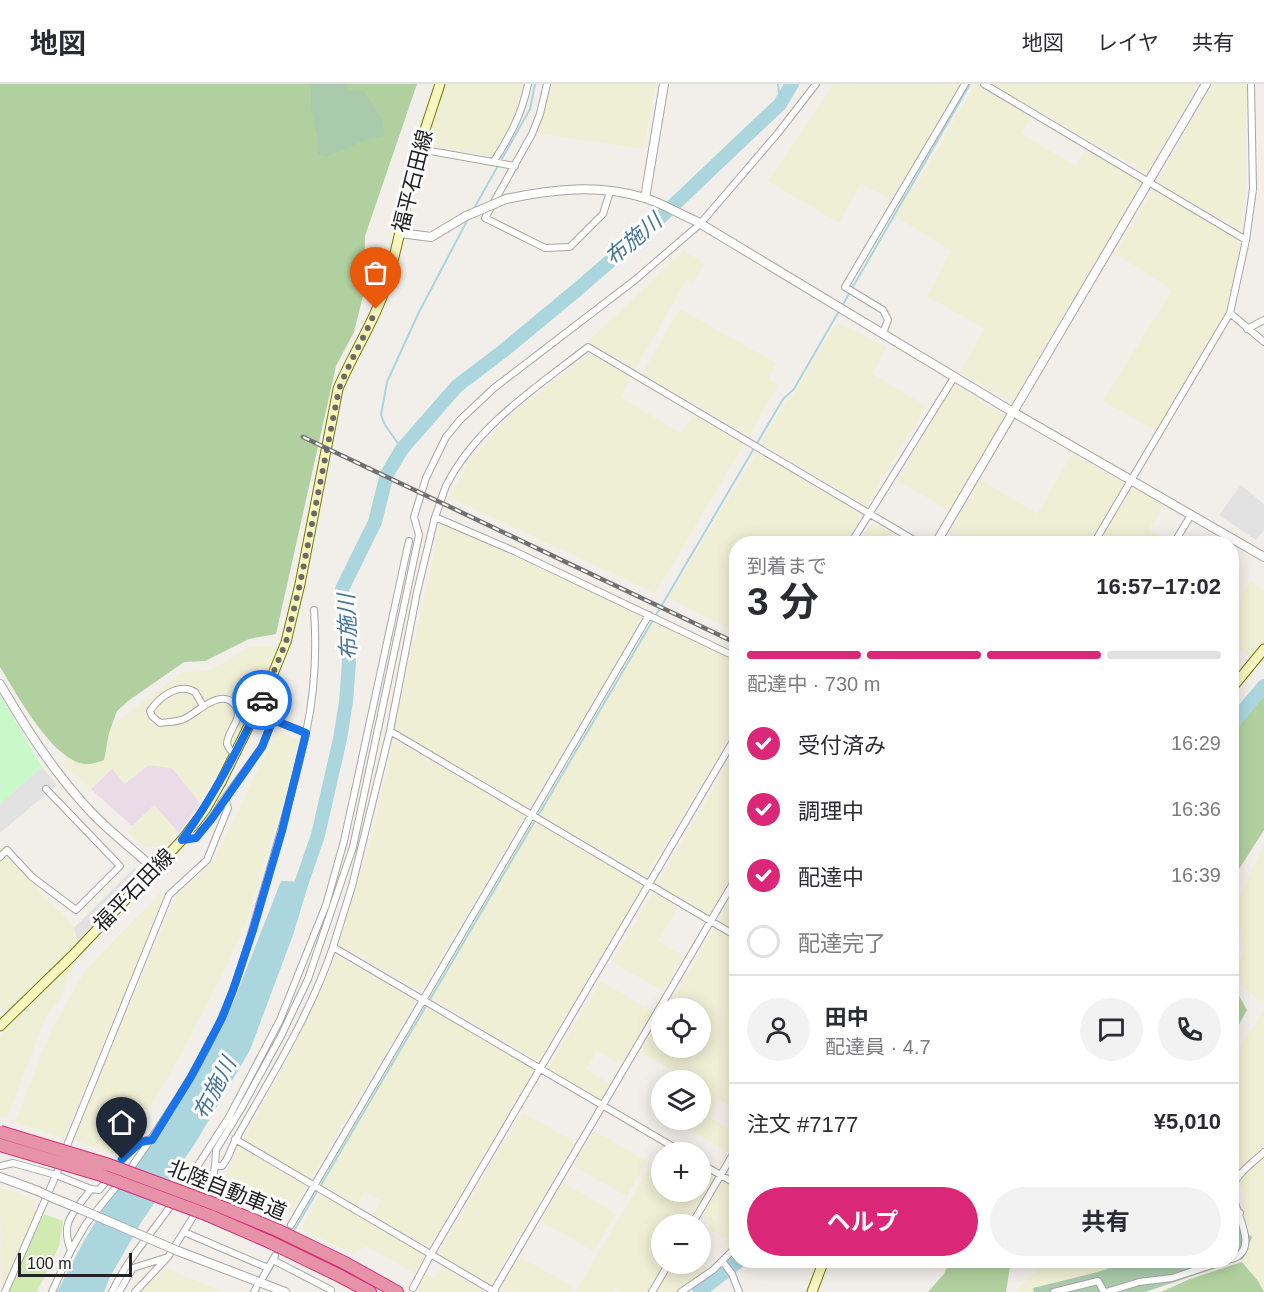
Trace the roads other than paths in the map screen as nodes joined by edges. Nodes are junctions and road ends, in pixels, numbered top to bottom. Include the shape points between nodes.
1 (440, 84) edge
2 (528, 84) edge
3 (546, 84) edge
4 (664, 84) edge
5 (816, 84) edge
6 (965, 84) edge
7 (984, 84) edge
8 (1206, 84) edge
9 (1251, 84) edge
10 (419, 149) junction
11 (494, 161) junction
12 (515, 166) junction
13 (1149, 182) junction
14 (610, 192) junction
15 (645, 198) junction
16 (698, 223) junction
17 (400, 233) junction
18 (1246, 240) junction
19 (1230, 313) junction
20 (1264, 320) edge
21 (1247, 329) junction
22 (883, 333) junction
23 (1264, 342) edge
24 (955, 376) junction
25 (1013, 412) junction
26 (1132, 480) junction
27 (869, 513) junction
28 (1191, 515) junction
29 (435, 517) junction
30 (855, 536) edge
31 (907, 536) edge
32 (940, 536) edge
33 (1098, 536) edge
34 (1178, 536) edge
35 (1228, 536) edge
36 (409, 542) dead end
37 (1239, 543) edge
38 (1264, 557) edge
39 (314, 610) dead end
40 (649, 615) junction
41 (1264, 648) edge
42 (729, 654) edge
43 (1239, 679) edge
44 (0, 684) edge
45 (203, 706) junction
46 (390, 732) junction
47 (306, 733) junction
48 (729, 748) edge
49 (235, 756) junction
50 (46, 789) dead end
51 (222, 802) junction
52 (531, 815) junction
53 (182, 840) junction
54 (0, 857) edge
55 (154, 869) junction
56 (650, 884) junction
57 (729, 890) edge
58 (711, 920) junction
59 (729, 932) edge
60 (333, 947) junction
61 (424, 999) junction
62 (0, 1026) edge
63 (540, 1068) junction
64 (603, 1106) junction
65 (0, 1132) edge
66 (235, 1139) junction
67 (152, 1140) junction
68 (665, 1142) edge
69 (0, 1145) edge
70 (1264, 1152) edge
71 (729, 1161) edge
72 (0, 1166) edge
73 (215, 1166) junction
74 (711, 1169) edge
75 (56, 1175) junction
76 (721, 1175) junction
77 (0, 1177) edge
78 (1239, 1177) edge
79 (729, 1180) edge
80 (312, 1185) junction
81 (91, 1189) junction
82 (211, 1209) junction
83 (1239, 1210) edge
84 (1240, 1213) joint
85 (698, 1214) edge
86 (291, 1225) dead end
87 (184, 1232) junction
88 (71, 1250) junction
89 (431, 1254) junction
90 (1239, 1254) edge
91 (729, 1255) edge
92 (168, 1257) junction
93 (723, 1262) junction
94 (268, 1268) junction
95 (821, 1268) edge
96 (1196, 1268) edge
97 (663, 1274) edge
98 (263, 1277) dead end
99 (413, 1288) dead end
100 (5, 1292) edge
101 (52, 1292) edge
102 (112, 1292) edge
103 (119, 1292) edge
104 (135, 1292) edge
105 (285, 1292) edge
106 (331, 1292) edge
107 (370, 1292) edge
108 (397, 1292) edge
109 (494, 1292) edge
110 (652, 1292) edge
111 (681, 1292) edge
112 (739, 1292) edge
113 (812, 1292) edge
114 (1054, 1292) edge
115 (1105, 1292) edge

1 - 10 main road, 福平石田線
2 - 11 street via 518,121
3 - 12 street via 540,114
4 - 15 street
5 - 16 street via 778,134
6 - 22 street via 845,287 883,310 888,320
7 - 13 street
8 - 13 street
9 - 18 street via 1253,189
10 - 11 street
10 - 17 main road, 福平石田線
11 - 12 street
12 - 14 street via 485,218 545,248 570,248 603,214
13 - 18 street
13 - 25 street
14 - 15 street
14 - 17 street, bridge via 549,190 506,199 431,237
15 - 16 street
16 - 22 street
16 - 73 street via 635,280 494,388 446,437 426,478 414,517 419,536 353,847 308,979 242,1109 216,1150
17 - 49 main road, 福平石田線 via 385,289 339,389 286,642
18 - 19 street
19 - 21 street
19 - 26 street
20 - 21 street
21 - 23 street
22 - 24 street
24 - 25 street
24 - 27 street
25 - 26 street
25 - 32 street
26 - 28 street
26 - 33 street
27 - 29 street via 588,347 522,398 477,441 446,486
27 - 30 street
27 - 31 street
28 - 34 street
28 - 35 street
29 - 40 street
29 - 46 street
36 - 102 street via 344,841 307,954 280,1020 229,1117
37 - 38 street
39 - 47 street via 316,665
40 - 42 street
40 - 52 street
41 - 43 main road
44 - 55 street via 40,749 72,791
45 - 45 street via 184,719 160,723 150,711 166,695 184,687 195,692
45 - 49 street via 227,699 235,704 237,722 227,746
46 - 52 street
46 - 60 street
47 - 51 street via 272,722 262,747
47 - 67 street via 282,831 233,990 191,1077
48 - 56 street
49 - 53 main road, 福平石田線 via 205,810
50 - 54 street via 120,866 76,910 32,877 7,850
51 - 53 street via 196,838
51 - 75 street via 226,801 228,808 207,860 170,895
52 - 56 street
52 - 61 street
53 - 55 main road, 福平石田線
55 - 62 main road, 福平石田線
56 - 58 street
56 - 63 street
57 - 58 street
58 - 59 street
58 - 64 street
60 - 61 street
60 - 66 street via 280,1062
61 - 63 street
61 - 80 street
63 - 64 street
63 - 89 street
64 - 68 street
64 - 109 street
65 - 82 highway, 北陸自動車道, bridge via 109,1165
66 - 73 street via 229,1159 222,1166
66 - 80 street
67 - 81 street via 132,1148 103,1186
67 - 88 street via 86,1224
69 - 82 highway, 北陸自動車道, bridge
70 - 78 street
71 - 76 street
72 - 75 street via 13,1163
73 - 87 street via 211,1191
74 - 76 street
75 - 81 street
75 - 100 street
76 - 79 street
76 - 85 street
77 - 105 street, bridge
80 - 86 street
80 - 89 street
81 - 88 street via 66,1225
82 - 107 highway, 北陸自動車道, bridge
82 - 108 highway, 北陸自動車道, bridge via 277,1230
83 - 84 street
84 - 90 street via 1245,1240
87 - 92 street
87 - 94 street
88 - 101 street
89 - 99 street
89 - 109 street
91 - 93 street
92 - 103 street via 133,1268
92 - 104 street
93 - 111 street
93 - 112 street
94 - 98 street
94 - 106 street via 274,1258
95 - 113 main road
96 - 115 street via 1172,1278
97 - 110 street
114 - 115 street via 1098,1281

